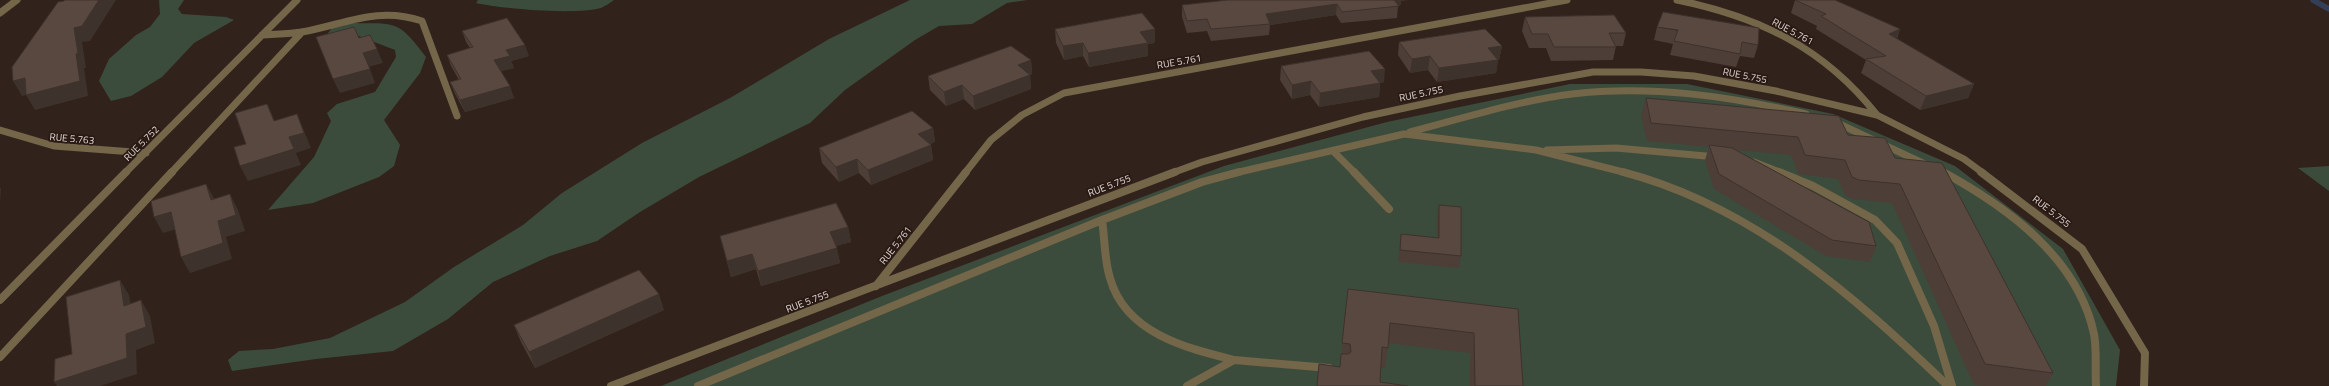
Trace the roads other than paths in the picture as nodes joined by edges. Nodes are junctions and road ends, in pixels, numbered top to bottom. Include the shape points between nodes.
1 (17, 0) edge
2 (297, 0) edge
3 (1567, 0) edge
4 (1677, 0) edge
5 (0, 13) edge
6 (302, 32) junction
7 (262, 35) junction
8 (1877, 115) junction
9 (457, 116) dead end
10 (0, 130) edge
11 (1404, 134) junction
12 (1536, 150) junction
13 (1333, 151) junction
14 (146, 153) junction
15 (1727, 158) edge
16 (1742, 160) edge
17 (1389, 209) dead end
18 (1102, 220) junction
19 (875, 287) junction
20 (0, 300) edge
21 (0, 357) edge
22 (1234, 360) junction
23 (1336, 368) edge
24 (611, 386) edge
25 (698, 386) edge
26 (1186, 386) edge
27 (1948, 386) edge
28 (1952, 386) edge
29 (2096, 386) edge
30 (2144, 386) edge

1 - 5 lane
2 - 7 lane, RUE 5.752
3 - 19 lane, RUE 5.761 via 1064,92 1022,115 991,140
4 - 8 lane, RUE 5.761 via 1700,4 1749,20 1799,43 1844,76 1864,96
6 - 7 lane
6 - 9 lane via 368,15 399,14 422,21
6 - 21 lane
7 - 14 lane, RUE 5.752
8 - 19 lane, RUE 5.755 via 1694,76 1593,72 1556,78 1363,117 1202,162
8 - 30 lane, RUE 5.755 via 1979,169 2082,249 2145,352
10 - 14 lane, RUE 5.763 via 44,146
11 - 12 lane
11 - 13 lane
11 - 29 lane via 1509,107 1571,95 1614,91 1684,94 1749,102 1820,118 1943,171 1992,202 2043,244 2073,279 2094,329 2099,361
12 - 15 lane via 1616,148
12 - 27 lane via 1649,179 1748,224 1818,270 1886,326
13 - 17 lane
13 - 18 lane via 1202,182
14 - 20 lane, RUE 5.752
16 - 28 lane via 1770,167 1812,186 1875,220 1897,243 1934,326
18 - 22 lane via 1110,279 1120,304 1150,332 1182,347
18 - 25 lane
19 - 24 lane, RUE 5.755
22 - 23 lane
22 - 26 lane

